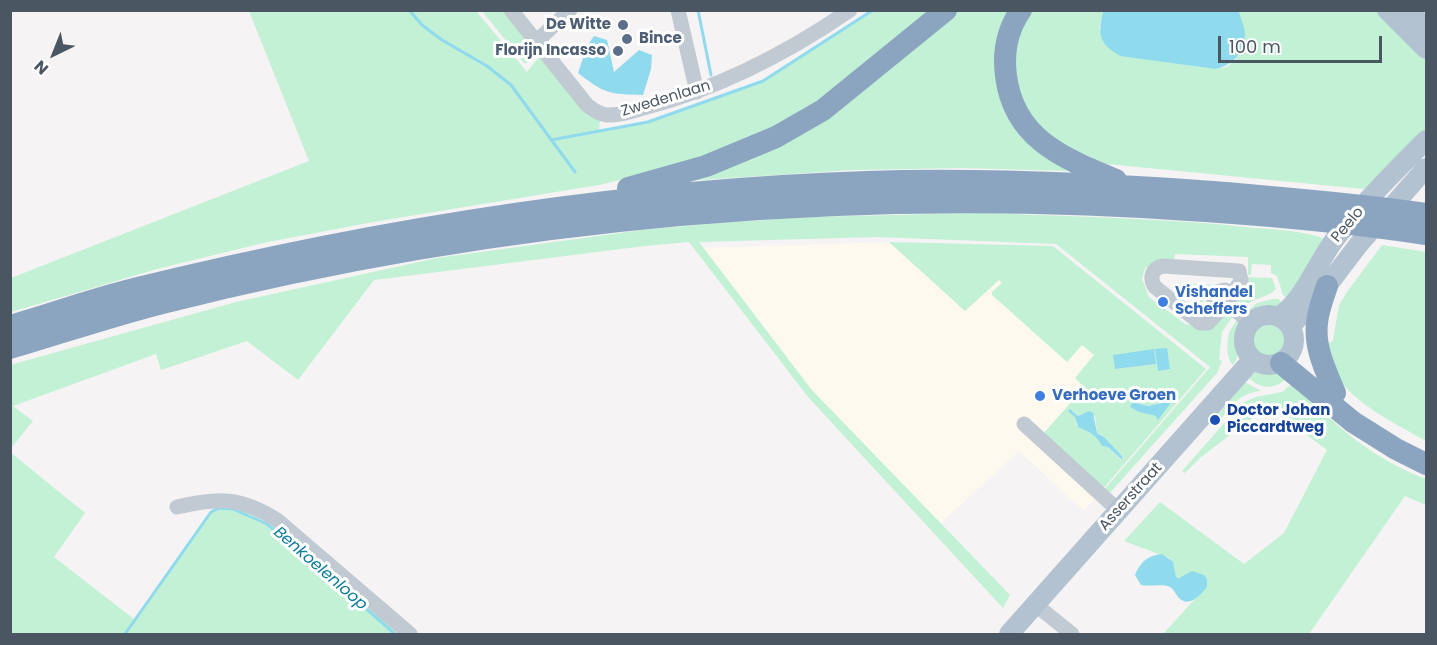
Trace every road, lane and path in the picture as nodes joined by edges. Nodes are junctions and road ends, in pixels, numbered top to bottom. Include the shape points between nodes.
1 (511, 10) edge
2 (570, 10) edge
3 (678, 10) edge
4 (850, 10) edge
5 (946, 10) edge
6 (1021, 10) edge
7 (1387, 10) edge
8 (1408, 10) edge
9 (1426, 29) edge
10 (536, 42) junction
11 (1426, 49) edge
12 (697, 92) junction
13 (1426, 140) edge
14 (1426, 168) edge
15 (1130, 186) junction
16 (566, 206) junction
17 (1422, 223) edge
18 (1327, 286) junction
19 (1227, 302) junction
20 (1251, 324) junction
21 (10, 326) edge
22 (1285, 339) junction
23 (10, 348) edge
24 (1253, 359) junction
25 (1335, 393) junction
26 (1024, 424) dead end
27 (1426, 452) edge
28 (1426, 464) edge
29 (177, 507) dead end
30 (1119, 511) junction
31 (1036, 605) junction
32 (410, 634) edge
33 (1009, 634) edge
34 (1072, 634) edge

1 - 10 street, Zwedenlaan
2 - 10 street
3 - 12 street
4 - 12 street, Zwedenlaan via 768,60
5 - 16 highway via 823,110 776,137 706,166
6 - 15 highway via 1011,27 1005,52 1008,94 1015,110 1047,147
7 - 11 main road
8 - 9 main road
10 - 12 street, Zwedenlaan via 587,105 598,113 616,115
13 - 22 main road, Peelo via 1336,238 1298,298
14 - 18 main road, Peelo
15 - 16 highway via 867,182 702,192
15 - 17 highway via 1350,203
16 - 21 highway via 345,241 131,289
17 - 23 highway via 1332,222 1033,202 905,203 703,213 552,228 403,252 160,304
18 - 22 main road, Peelo
18 - 25 highway via 1317,323 1318,341
19 - 19 street via 1239,286 1239,271 1163,266 1153,273 1155,287 1200,323 1209,323
19 - 20 street
20 - 22 main road via 1262,317
20 - 24 main road via 1244,343
22 - 24 main road via 1268,365
22 - 25 highway
22 - 28 highway via 1361,428
24 - 30 main road, Asserstraat
25 - 27 highway via 1359,414
26 - 30 street
29 - 32 street via 221,499 259,508
30 - 31 main road, Asserstraat
31 - 33 main road, Asserstraat
31 - 34 street

